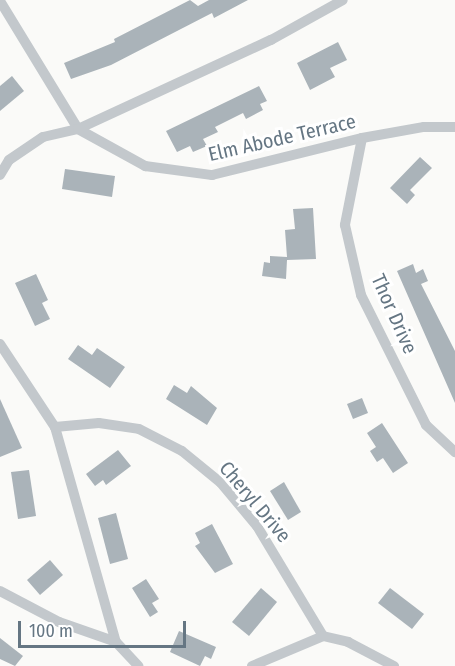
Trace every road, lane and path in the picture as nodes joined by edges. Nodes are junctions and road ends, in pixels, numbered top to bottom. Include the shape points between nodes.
1 (343, 0) edge
2 (0, 1) edge
3 (455, 127) edge
4 (78, 129) junction
5 (362, 138) junction
6 (0, 176) edge
7 (0, 344) edge
8 (55, 427) junction
9 (455, 452) edge
10 (0, 591) edge
11 (323, 636) junction
12 (116, 642) junction
13 (138, 666) edge
14 (252, 666) edge
15 (394, 666) edge

1 - 4 street via 239,55
2 - 4 street
3 - 5 street, Elm Abode Terrace via 424,127
4 - 5 street, Elm Abode Terrace via 145,166 212,175
4 - 6 street via 43,137 9,160
5 - 9 street, Thor Drive via 345,225 361,295 426,426
7 - 8 street
8 - 11 street, Cheryl Drive via 99,423 140,429 182,451 221,483 256,526
8 - 12 street
10 - 12 street via 59,622
11 - 14 street
11 - 15 street via 348,642
12 - 13 street

